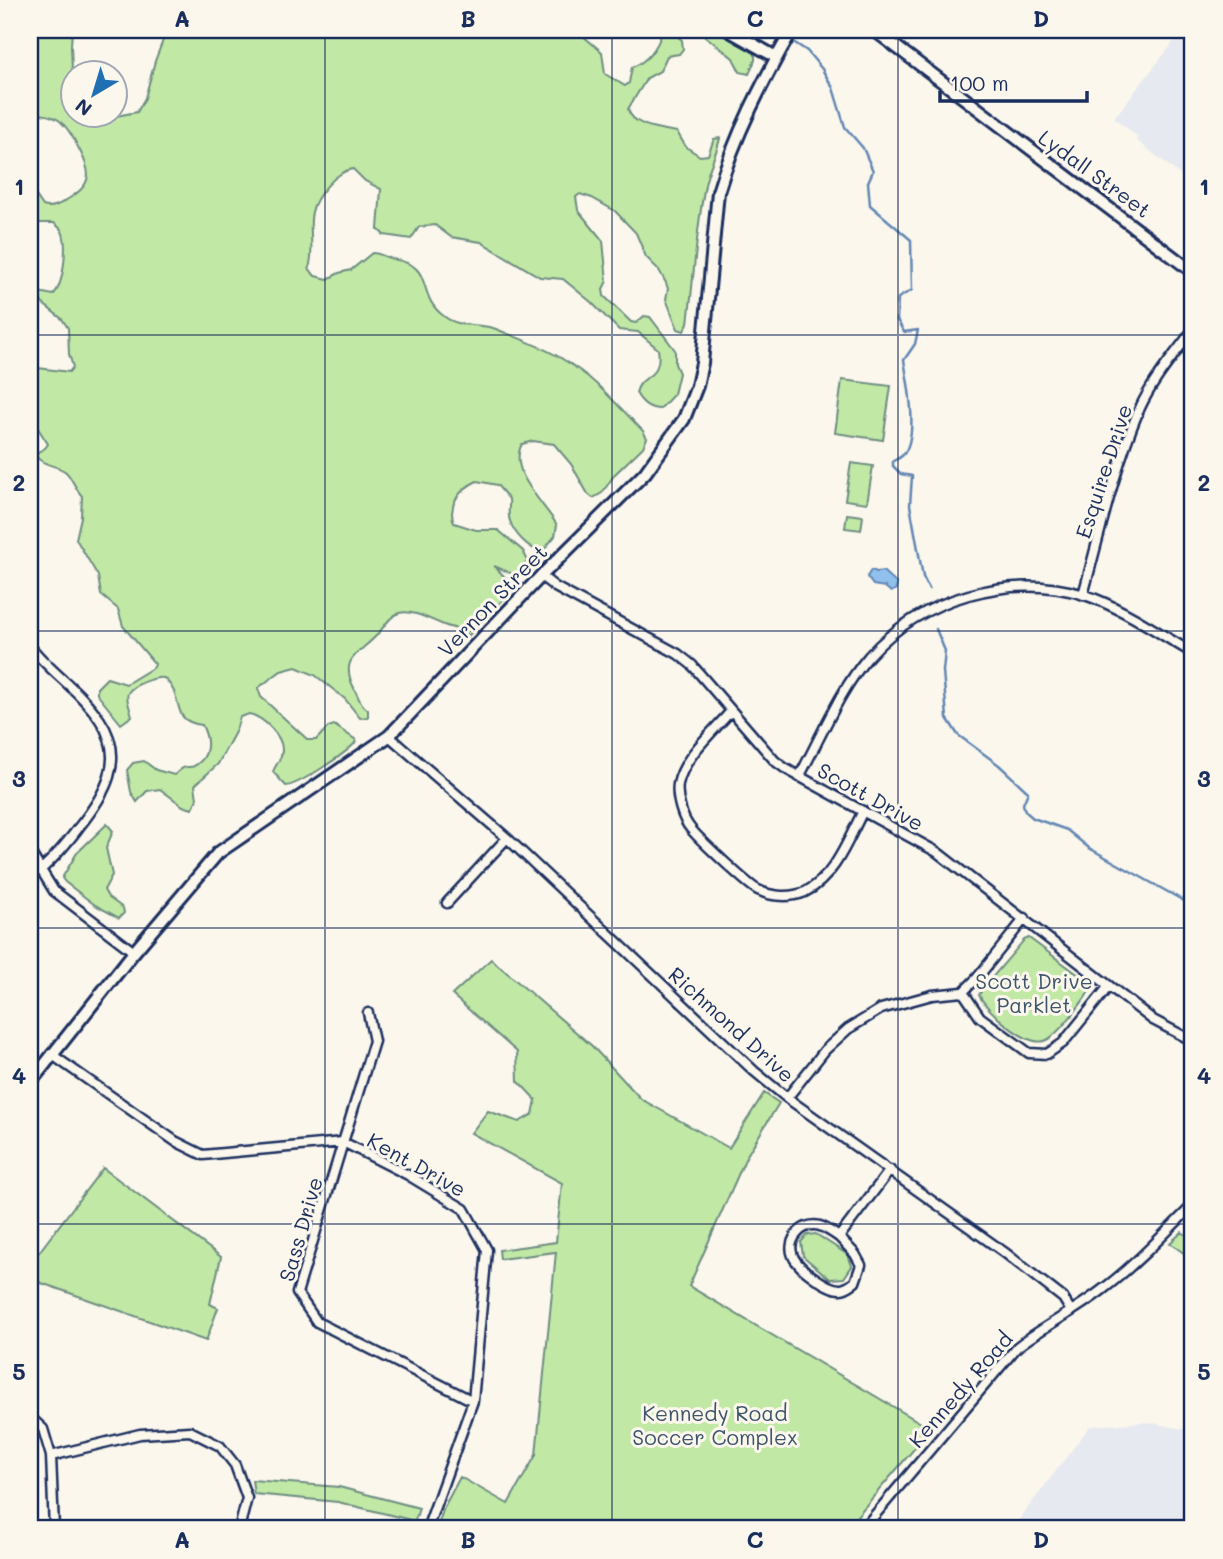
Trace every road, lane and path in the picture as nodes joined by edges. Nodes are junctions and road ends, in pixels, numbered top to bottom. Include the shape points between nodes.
1 (728, 30) edge
2 (874, 30) edge
3 (791, 31) edge
4 (776, 57) junction
5 (1193, 272) edge
6 (1193, 330) edge
7 (541, 576) junction
8 (1083, 595) junction
9 (30, 646) edge
10 (1193, 653) edge
11 (731, 711) junction
12 (389, 736) junction
13 (799, 777) junction
14 (863, 811) junction
15 (507, 838) junction
16 (30, 852) edge
17 (39, 871) junction
18 (447, 903) dead end
19 (1025, 918) junction
20 (134, 952) junction
21 (1109, 986) junction
22 (963, 992) junction
23 (368, 1013) dead end
24 (1193, 1041) edge
25 (51, 1054) junction
26 (30, 1083) edge
27 (788, 1098) junction
28 (343, 1142) junction
29 (890, 1170) junction
30 (1193, 1205) edge
31 (839, 1237) junction
32 (1071, 1311) junction
33 (473, 1401) junction
34 (30, 1417) edge
35 (51, 1455) junction
36 (54, 1529) edge
37 (239, 1529) edge
38 (426, 1529) edge
39 (863, 1529) edge

1 - 4 street
2 - 5 street, Lydall Street
3 - 4 street, Vernon Street
4 - 7 street, Vernon Street via 718,192 702,363 684,419 645,473
6 - 8 street, Esquire Drive via 1140,408
7 - 11 street, Scott Drive via 678,654
7 - 12 street, Vernon Street
8 - 10 street
8 - 13 street via 1029,588 989,590 953,599 919,615 869,657
9 - 17 street via 102,722 112,752 110,779 100,802
11 - 13 street, Scott Drive via 775,761
11 - 14 street via 687,762 678,785 680,807 690,828 757,890 781,896 802,893 823,881
12 - 15 street, Richmond Drive
12 - 20 street, Vernon Street via 218,853
13 - 14 street, Scott Drive
14 - 19 street, Scott Drive via 937,852
15 - 18 street
15 - 27 street, Richmond Drive via 710,1031
16 - 17 street
17 - 20 street via 54,891
19 - 21 street, Scott Drive
19 - 22 street
20 - 25 street, Vernon Street
21 - 22 street via 1063,1043 1047,1054 1029,1053 980,1017
21 - 24 street, Scott Drive via 1153,1020
22 - 27 street via 881,1009 848,1029 825,1051
23 - 28 street, Sass Drive via 374,1041
25 - 26 street, Vernon Street
25 - 28 street, Kent Drive via 203,1155
27 - 29 street, Richmond Drive
28 - 33 street, Kent Drive via 464,1209 487,1250
28 - 33 street, Sass Drive via 297,1293 317,1322
29 - 31 street
29 - 32 street, Richmond Drive via 1063,1298
30 - 32 street, Kennedy Road via 1121,1275
31 - 31 street via 809,1226 796,1235 791,1249 808,1273 841,1289 855,1282 861,1265
32 - 39 street, Kennedy Road via 1017,1347
33 - 38 street, Kent Drive
34 - 35 street via 43,1429
35 - 36 street
35 - 37 street via 140,1434 190,1431 220,1446 235,1465 247,1498

